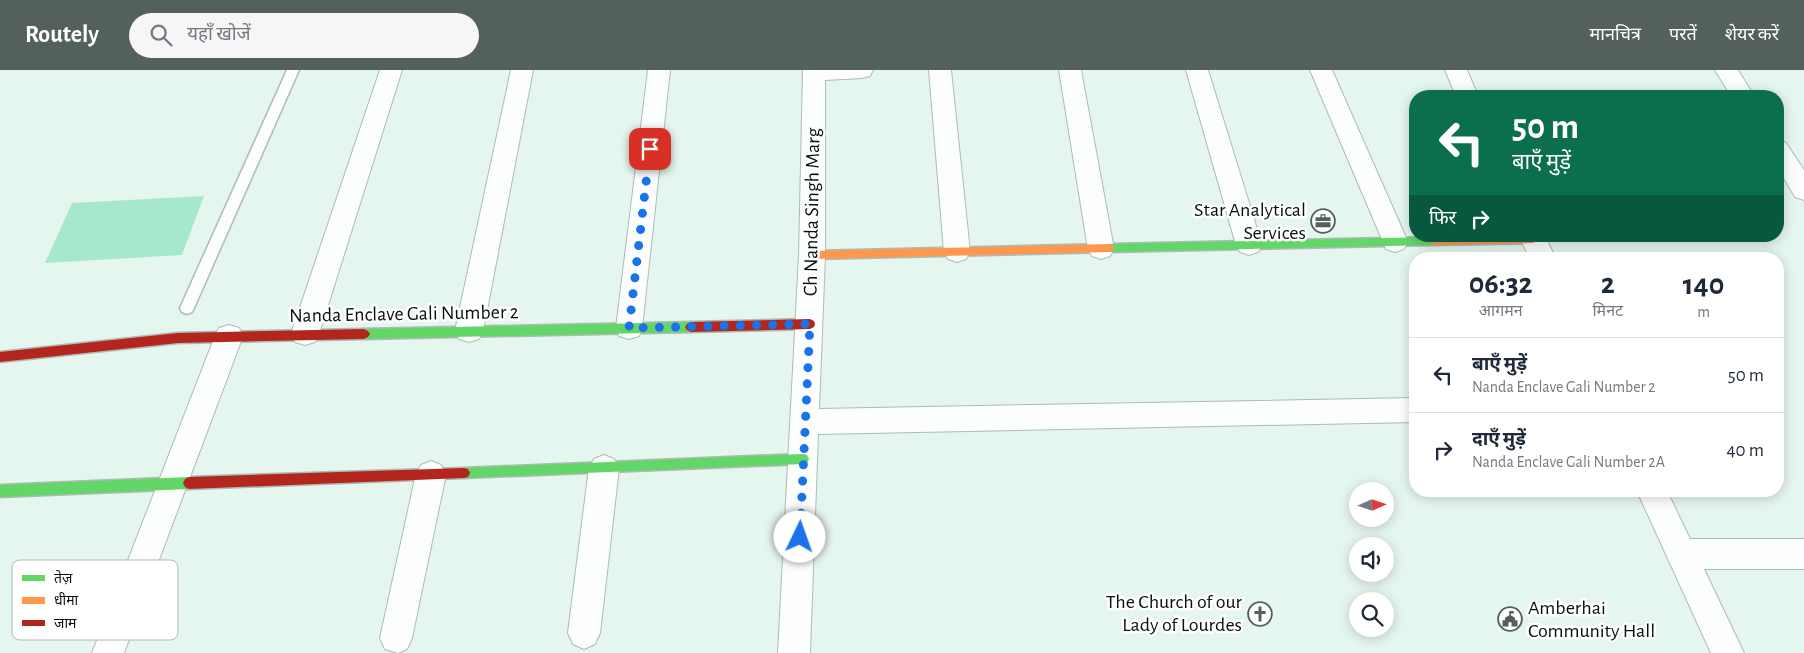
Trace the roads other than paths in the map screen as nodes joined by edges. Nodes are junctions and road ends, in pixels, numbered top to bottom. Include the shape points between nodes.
1 (293, 70) edge
2 (390, 70) edge
3 (522, 70) edge
4 (659, 70) edge
5 (862, 70) edge
6 (940, 70) edge
7 (1070, 70) edge
8 (1197, 70) edge
9 (1321, 70) edge
10 (1456, 70) edge
11 (1726, 70) edge
12 (814, 71) edge
13 (1464, 90) edge
14 (1739, 90) edge
15 (1784, 158) edge
16 (1804, 190) edge
17 (1395, 242) junction
18 (1249, 245) junction
19 (1536, 245) edge
20 (1101, 249) junction
21 (957, 252) junction
22 (812, 255) junction
23 (187, 308) dead end
24 (810, 324) junction
25 (629, 328) junction
26 (468, 331) junction
27 (306, 334) junction
28 (229, 336) junction
29 (0, 357) edge
30 (1409, 410) edge
31 (805, 422) junction
32 (803, 459) junction
33 (604, 468) junction
34 (431, 474) junction
35 (173, 484) junction
36 (0, 491) edge
37 (1655, 497) edge
38 (1681, 554) junction
39 (1804, 554) edge
40 (144, 560) edge
41 (584, 633) dead end
42 (396, 638) dead end
43 (113, 640) edge
44 (108, 653) edge
45 (794, 653) edge
46 (1728, 653) edge

1 - 23 lane
2 - 27 street
3 - 26 street
4 - 25 street
5 - 12 street
6 - 21 street
7 - 20 street
8 - 18 street
9 - 17 street
10 - 13 street
11 - 14 street
12 - 22 street, Ch Nanda Singh Marg
15 - 16 street
17 - 18 street
17 - 19 street
18 - 20 street
20 - 21 street
21 - 22 street
22 - 24 street, Ch Nanda Singh Marg
24 - 25 street, Nanda Enclave Gali Number 2
24 - 31 street, Ch Nanda Singh Marg
25 - 26 street, Nanda Enclave Gali Number 2
26 - 27 street, Nanda Enclave Gali Number 2
27 - 28 street, Nanda Enclave Gali Number 2
28 - 29 street, Nanda Enclave Gali Number 2 via 178,338
28 - 35 street
30 - 31 street
31 - 32 street, Ch Nanda Singh Marg
32 - 33 street
32 - 45 street, Ch Nanda Singh Marg
33 - 34 street
33 - 41 street
34 - 35 street
34 - 42 street
35 - 36 street
35 - 40 street
37 - 38 street
38 - 39 street
38 - 46 street
43 - 44 street

